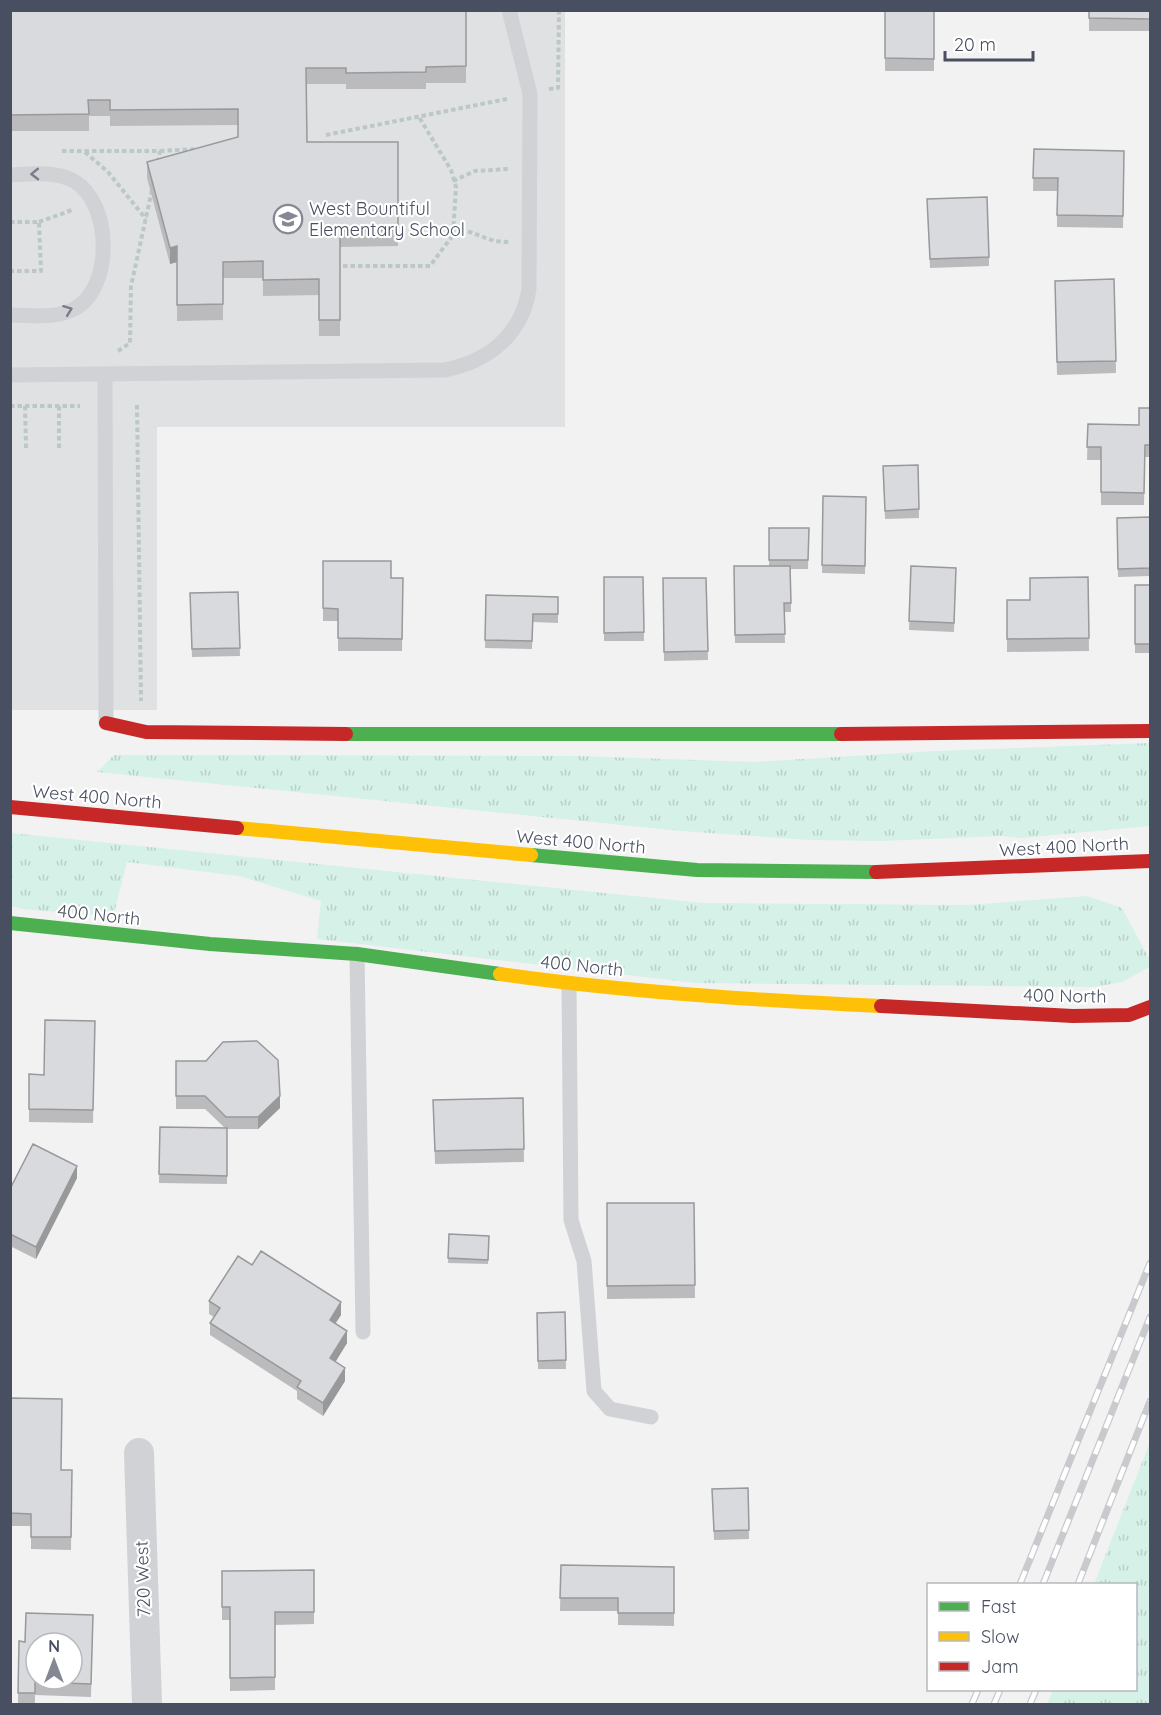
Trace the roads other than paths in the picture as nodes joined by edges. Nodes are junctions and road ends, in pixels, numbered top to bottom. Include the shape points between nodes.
1 (509, 10) edge
2 (10, 175) edge
3 (10, 315) edge
4 (10, 375) edge
5 (105, 375) junction
6 (106, 723) joint
7 (1150, 730) edge
8 (10, 807) edge
9 (1150, 861) edge
10 (10, 923) edge
11 (357, 954) junction
12 (569, 984) junction
13 (1150, 1006) edge
14 (363, 1332) dead end
15 (651, 1417) dead end
16 (139, 1453) dead end
17 (147, 1704) edge

1 - 5 lane via 530,94 530,243 527,300 515,329 492,352 464,366 433,371
3 -> 2 lane via 51,315 73,310 92,293 102,268 101,221 94,201 84,189 58,175
4 - 5 lane
5 - 6 lane
6 - 7 street via 146,732 407,735 814,736
8 - 9 street, West 400 North via 697,870 902,872
10 - 11 street, 400 North via 210,944
11 - 12 street, 400 North
11 - 14 lane
12 - 13 street, 400 North via 743,999 1073,1016 1129,1015
12 - 15 lane via 571,1220 584,1261 594,1391 610,1409
16 - 17 street, 720 West

